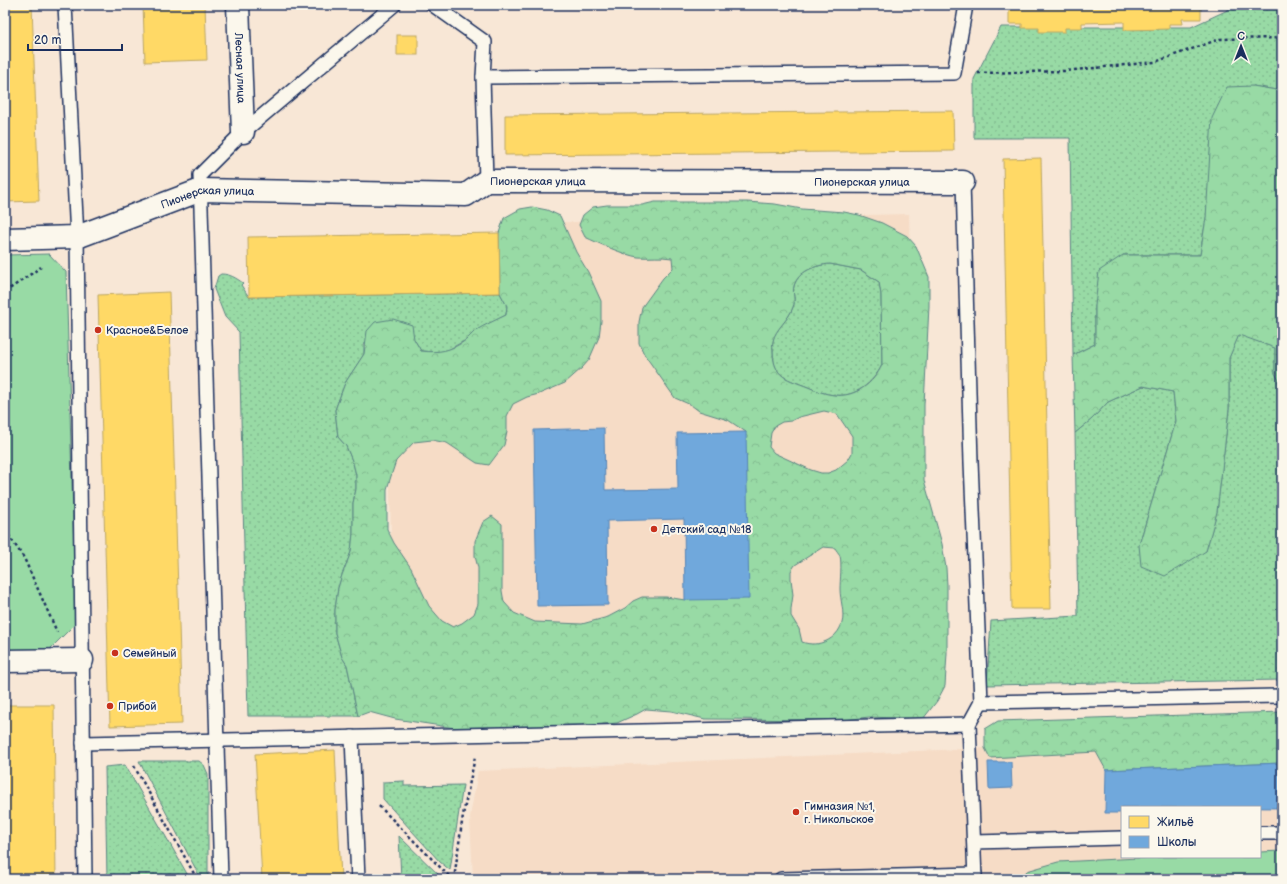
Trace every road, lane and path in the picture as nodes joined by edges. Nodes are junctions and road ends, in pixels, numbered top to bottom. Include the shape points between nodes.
1 (65, 5) edge
2 (238, 5) edge
3 (394, 5) edge
4 (433, 5) edge
5 (966, 5) edge
6 (1282, 38) edge
7 (954, 73) junction
8 (483, 77) junction
9 (243, 132) junction
10 (486, 181) junction
11 (963, 182) joint
12 (200, 190) junction
13 (77, 237) junction
14 (5, 239) edge
15 (5, 530) edge
16 (58, 635) dead end
17 (82, 660) junction
18 (5, 661) edge
19 (1282, 696) edge
20 (981, 702) junction
21 (969, 724) junction
22 (352, 737) junction
23 (216, 740) junction
24 (121, 742) junction
25 (83, 743) junction
26 (475, 756) dead end
27 (354, 780) junction
28 (1261, 833) edge
29 (1282, 833) edge
30 (1121, 838) edge
31 (974, 842) junction
32 (975, 876) edge
33 (84, 879) edge
34 (197, 879) edge
35 (221, 879) edge
36 (358, 879) edge
37 (453, 879) edge
38 (781, 879) edge

1 - 13 lane
2 - 9 street, Лесная улица
3 - 9 lane
4 - 8 lane via 485,42
5 - 7 lane
6 - 7 path via 1220,39 1155,62 1065,71
7 - 8 lane
8 - 10 lane
9 - 12 lane via 200,175
10 - 11 street, Пионерская улица
10 - 12 street, Пионерская улица via 466,195
11 - 20 lane
12 - 13 street, Пионерская улица
12 - 23 lane
13 - 14 street, Пионерская улица
13 - 17 lane
15 - 16 path via 24,558
17 - 18 street
17 - 25 lane
19 - 20 lane
20 - 21 lane
21 - 22 lane
21 - 31 lane
22 - 23 lane
22 - 27 lane
23 - 24 lane
23 - 35 lane
24 - 25 lane
24 - 34 path
25 - 33 lane
26 - 37 path
27 - 36 lane
27 - 37 path
28 - 29 lane
30 - 31 lane
31 - 32 lane
32 - 38 lane

